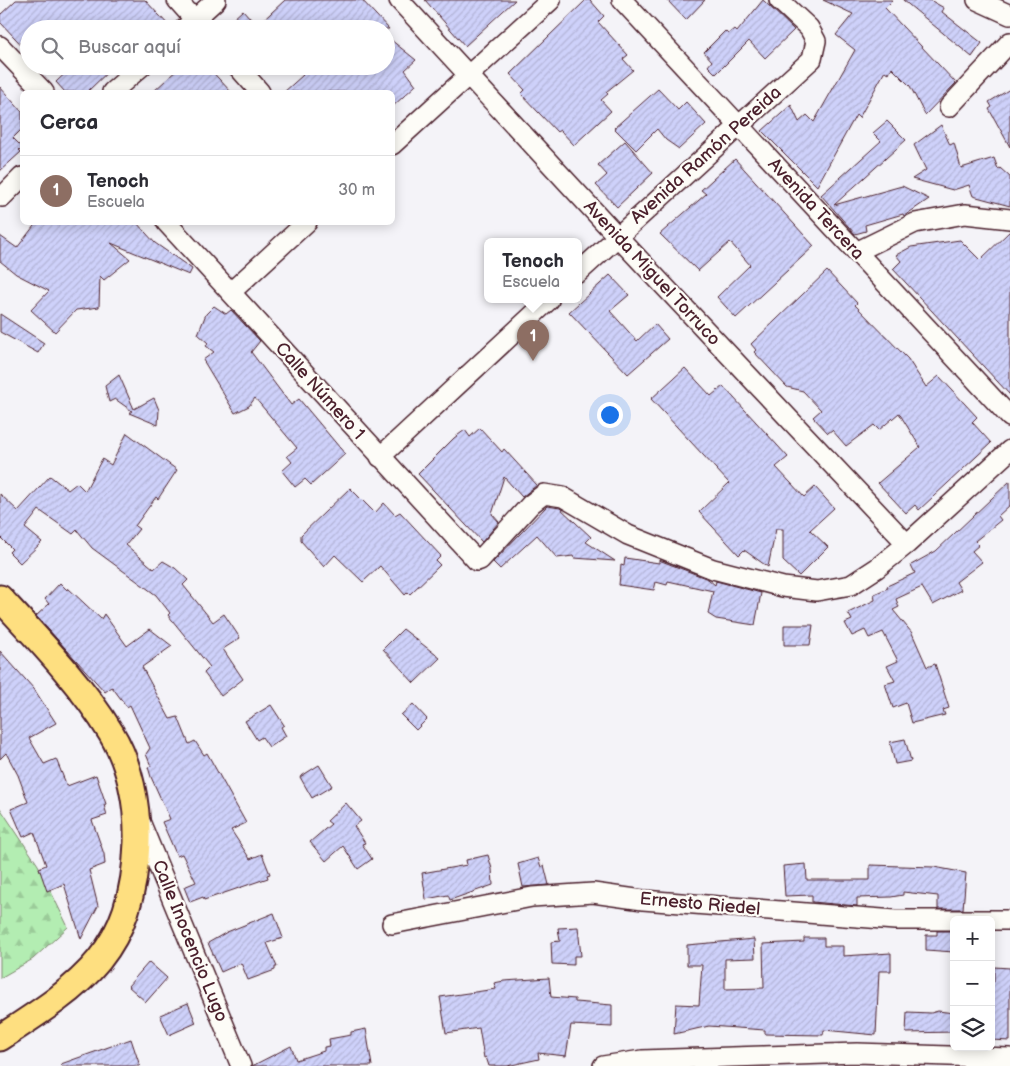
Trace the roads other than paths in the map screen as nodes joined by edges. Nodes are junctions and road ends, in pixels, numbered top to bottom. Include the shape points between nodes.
1 (177, 0) edge
2 (216, 0) edge
3 (399, 0) edge
4 (552, 0) edge
5 (622, 0) edge
6 (779, 0) edge
7 (976, 0) edge
8 (1010, 15) edge
9 (190, 20) edge
10 (199, 20) edge
11 (1010, 42) edge
12 (0, 46) edge
13 (20, 67) edge
14 (28, 75) edge
15 (132, 75) edge
16 (245, 75) edge
17 (468, 76) junction
18 (42, 90) edge
19 (114, 90) edge
20 (258, 90) edge
21 (949, 108) dead end
22 (738, 125) junction
23 (395, 142) edge
24 (20, 179) edge
25 (2, 197) dead end
26 (1010, 219) edge
27 (169, 225) edge
28 (304, 225) edge
29 (617, 236) junction
30 (856, 252) junction
31 (582, 269) edge
32 (231, 292) junction
33 (546, 303) edge
34 (1010, 417) edge
35 (1010, 450) edge
36 (380, 457) junction
37 (907, 544) junction
38 (0, 598) edge
39 (138, 815) junction
40 (1010, 920) edge
41 (392, 924) dead end
42 (0, 1038) edge
43 (1010, 1058) edge
44 (241, 1066) edge
45 (602, 1066) edge

1 - 9 street
2 - 10 street
3 - 17 street, Avenida Miguel Torruco
4 - 17 street
5 - 22 street, Avenida Tercera
6 - 22 street, Avenida Ramón Pereida via 809,28 816,42 812,59
7 - 8 street
11 - 21 street
12 - 13 street
14 - 18 street
15 - 19 street
16 - 20 street
17 - 23 street
17 - 29 street, Avenida Miguel Torruco
22 - 29 street, Avenida Ramón Pereida
22 - 30 street, Avenida Tercera
24 - 25 street
26 - 30 street via 965,214 915,223
27 - 32 street, Calle Número 1
28 - 32 street
29 - 31 street, Avenida Ramón Pereida
29 - 37 street, Avenida Miguel Torruco
30 - 34 street, Avenida Tercera
32 - 36 street, Calle Número 1
33 - 36 street
35 - 37 street
36 - 37 street, Calle Número 1 via 475,560 480,560 544,494 563,497 628,535 713,568 783,587 817,591 851,585
38 - 39 main road via 74,683 112,734 127,771
39 - 42 main road via 136,872 130,904 116,937 99,961 58,1001
39 - 44 street, Calle Inocencio Lugo
40 - 41 street, Ernesto Riedel via 895,920 643,900 593,893 532,897
43 - 45 street via 857,1053 642,1060

